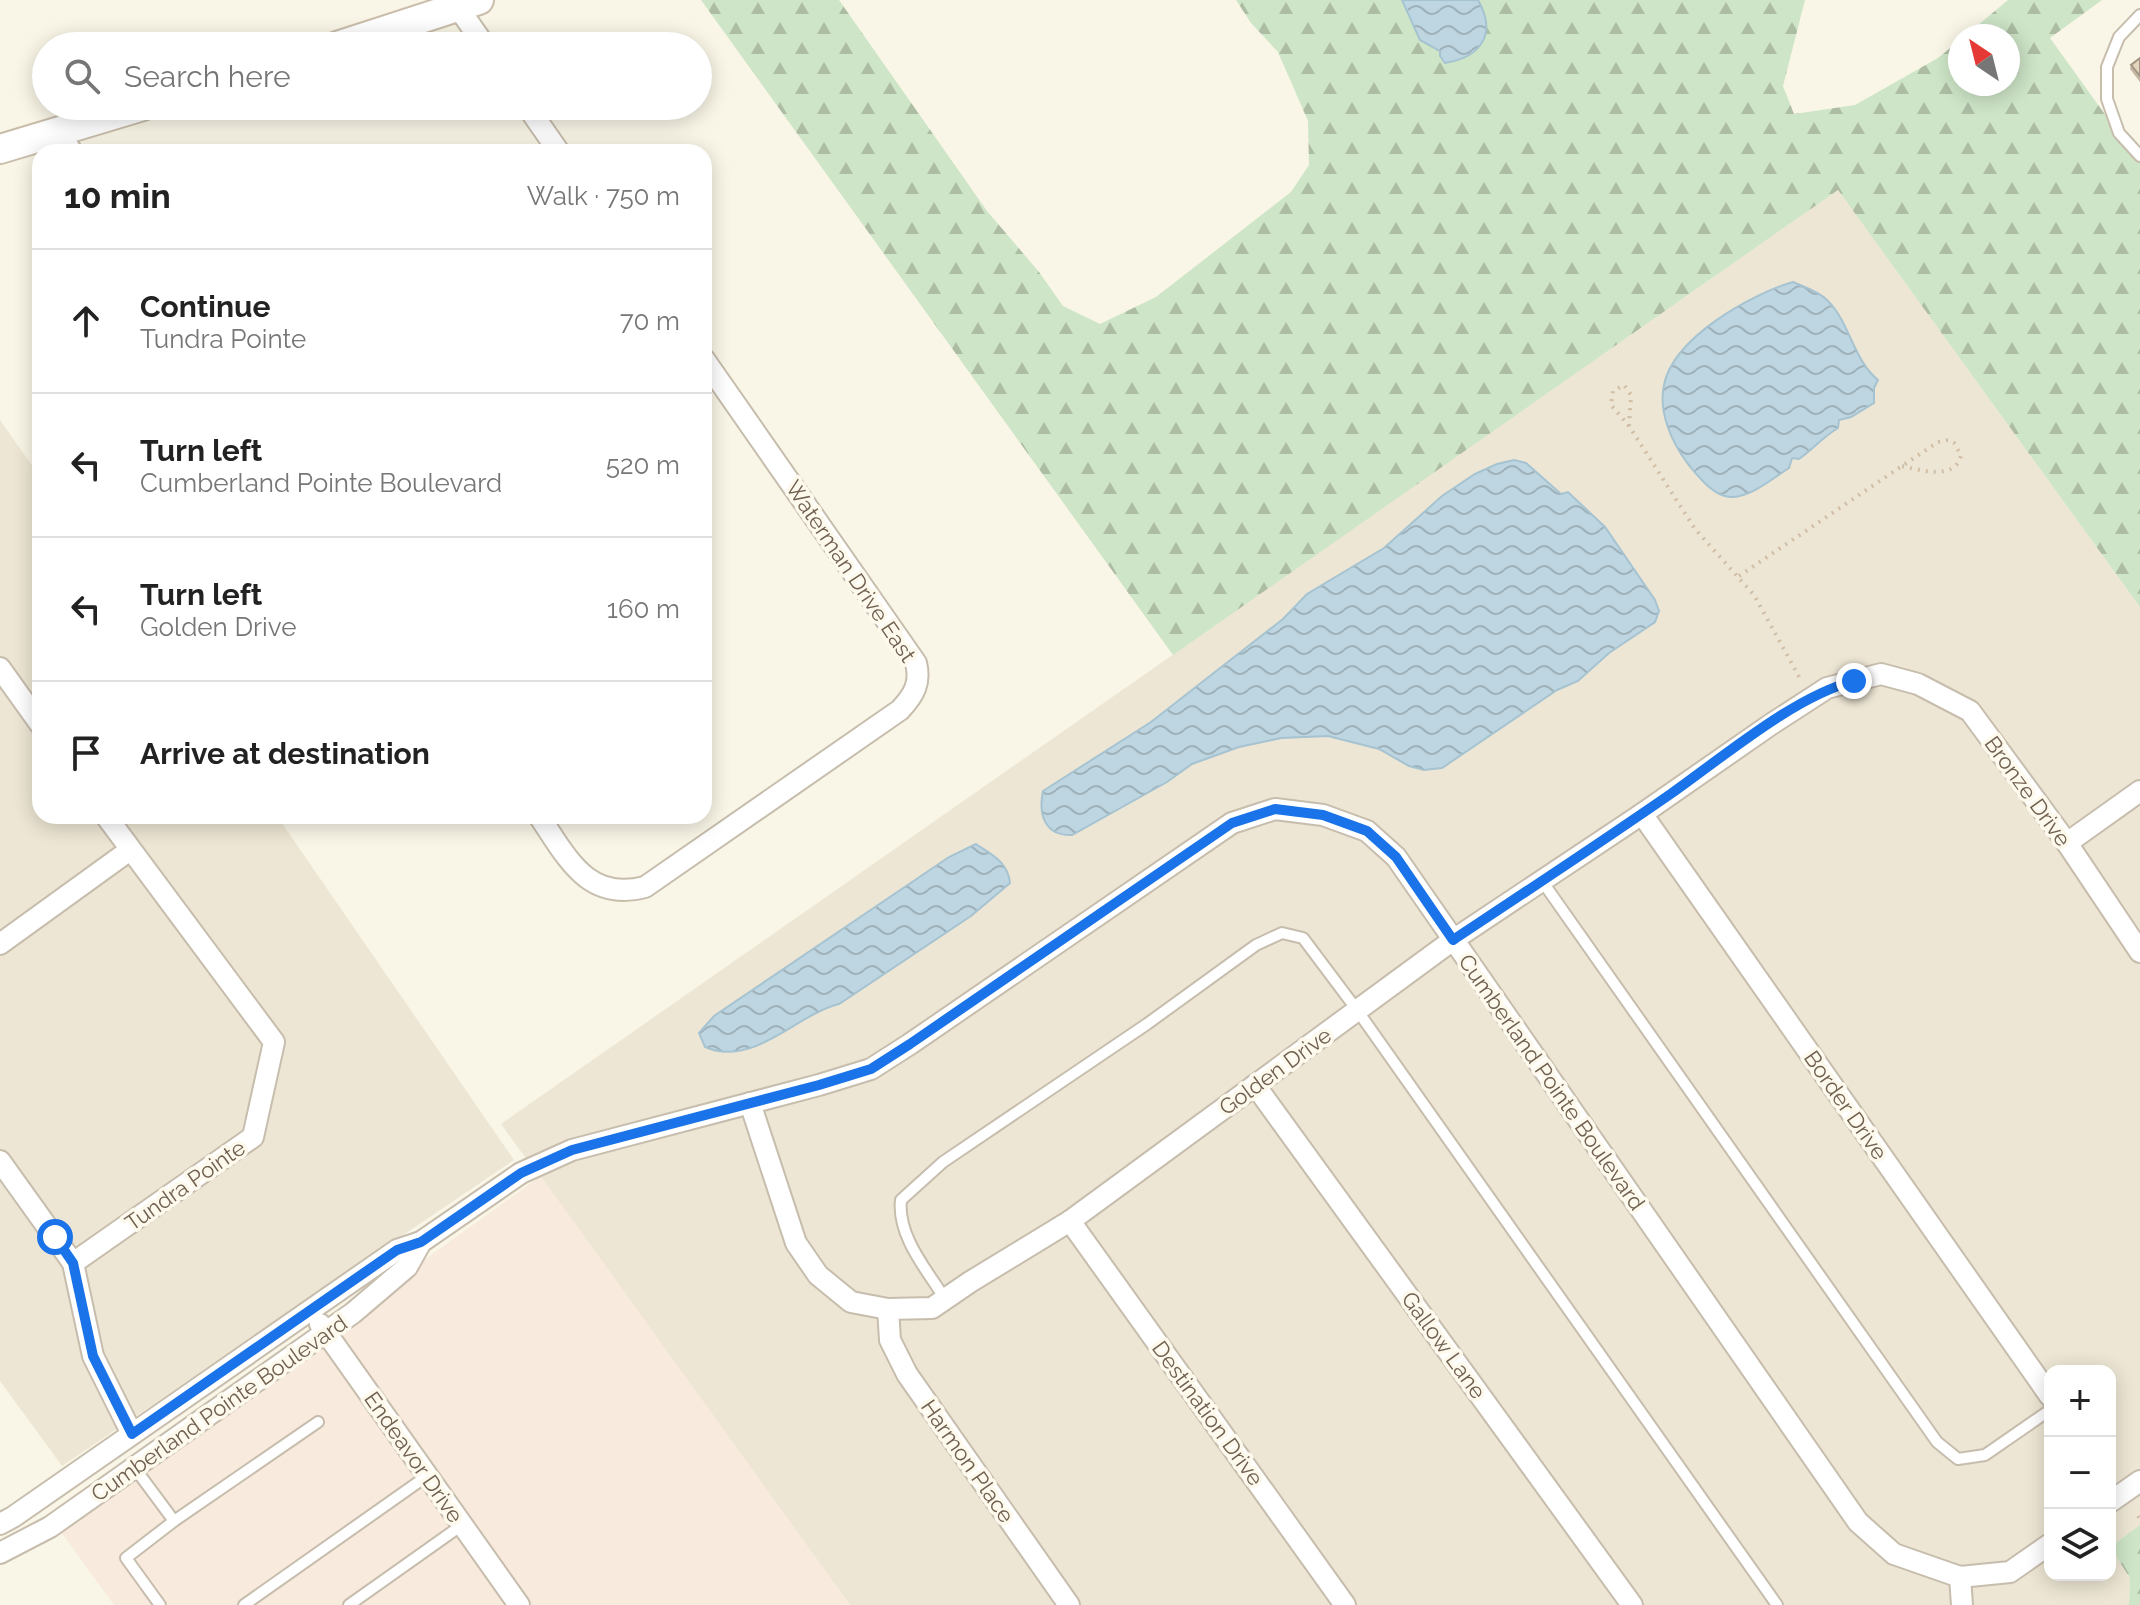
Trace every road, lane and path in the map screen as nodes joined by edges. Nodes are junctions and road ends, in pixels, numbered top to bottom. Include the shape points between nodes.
1 (468, 3) edge
2 (2140, 15) edge
3 (380, 32) edge
4 (479, 32) edge
5 (113, 120) edge
6 (537, 120) edge
7 (65, 142) edge
8 (553, 144) edge
9 (32, 146) edge
10 (0, 149) edge
11 (2140, 156) edge
12 (712, 370) edge
13 (1629, 426) junction
14 (1902, 466) junction
15 (1739, 576) junction
16 (0, 668) edge
17 (1881, 674) joint
18 (1811, 698) junction
19 (32, 713) edge
20 (2140, 791) edge
21 (1642, 814) junction
22 (112, 824) edge
23 (544, 824) edge
24 (2067, 843) junction
25 (130, 850) junction
26 (1542, 881) junction
27 (1453, 940) junction
28 (0, 944) edge
29 (2140, 952) edge
30 (1357, 1010) junction
31 (1255, 1085) junction
32 (750, 1103) junction
33 (0, 1161) edge
34 (1070, 1221) junction
35 (421, 1242) junction
36 (73, 1263) junction
37 (945, 1299) junction
38 (888, 1309) junction
39 (310, 1310) junction
40 (326, 1333) junction
41 (2044, 1387) edge
42 (2044, 1414) edge
43 (318, 1422) dead end
44 (132, 1434) junction
45 (134, 1467) junction
46 (427, 1476) junction
47 (2140, 1481) edge
48 (2116, 1492) edge
49 (174, 1521) junction
50 (0, 1524) edge
51 (462, 1525) junction
52 (2044, 1548) edge
53 (0, 1553) edge
54 (1960, 1577) junction
55 (160, 1605) edge
56 (244, 1605) edge
57 (349, 1605) edge
58 (519, 1605) edge
59 (1069, 1605) edge
60 (1345, 1605) edge
61 (1632, 1605) edge
62 (1777, 1605) edge
63 (1962, 1605) edge

1 - 3 main road
1 - 4 street
2 - 11 lane via 2119,37 2107,67 2107,99 2119,133
5 - 7 main road
6 - 8 street
9 - 10 main road
12 - 23 street, Waterman Drive East via 916,663 919,675 911,699 660,879 633,890 587,880
13 - 13 path via 1610,398 1624,385 1631,395
13 - 15 path via 1695,529
14 - 14 path via 1943,440 1954,443 1961,455 1954,467 1934,473
14 - 15 path
15 - 18 path via 1764,610
16 - 19 street
17 - 18 street, Golden Drive via 1827,688
17 - 24 street, Bronze Drive via 1918,684 1970,711
18 - 21 street, Golden Drive
20 - 24 street
21 - 26 street, Golden Drive
21 - 41 street, Border Drive
22 - 25 street, Tundra Pointe
24 - 29 street, Bronze Drive
25 - 28 street
25 - 36 street, Tundra Pointe via 274,1042 253,1137
26 - 27 street, Golden Drive
26 - 42 lane via 1937,1442 1958,1459 1985,1455
27 - 30 street, Golden Drive
27 - 32 street, Cumberland Pointe Boulevard via 1396,857 1367,831 1323,815 1275,809 1232,823 871,1069
27 - 54 street, Cumberland Pointe Boulevard via 1858,1522 1894,1554
30 - 31 street, Golden Drive
30 - 37 lane via 1303,938 1282,933 1256,945 943,1162 901,1200 900,1212 910,1242
30 - 62 lane
31 - 34 street, Golden Drive
31 - 61 street, Gallow Lane
32 - 35 street, Cumberland Pointe Boulevard via 544,1162
32 - 38 street, Golden Drive via 796,1243 818,1275 851,1302
33 - 36 street
34 - 37 street, Golden Drive
34 - 60 street, Destination Drive
35 - 39 street, Cumberland Pointe Boulevard via 397,1250
35 - 40 street, Cumberland Pointe Boulevard via 407,1267
36 - 44 street via 93,1356
37 - 38 street, Golden Drive via 932,1308
38 - 59 street, Harmon Place via 890,1340 907,1374
39 - 40 street, Endeavor Drive
39 - 44 street, Cumberland Pointe Boulevard
40 - 45 street, Cumberland Pointe Boulevard
40 - 46 street, Endeavor Drive
43 - 49 lane
44 - 50 street, Cumberland Pointe Boulevard
45 - 49 lane
45 - 53 street, Cumberland Pointe Boulevard via 50,1527
46 - 51 street, Endeavor Drive
46 - 56 lane
47 - 48 street
49 - 55 lane via 126,1558
51 - 57 lane
51 - 58 street, Endeavor Drive
52 - 54 street, Cumberland Pointe Boulevard via 2010,1572
54 - 63 street

